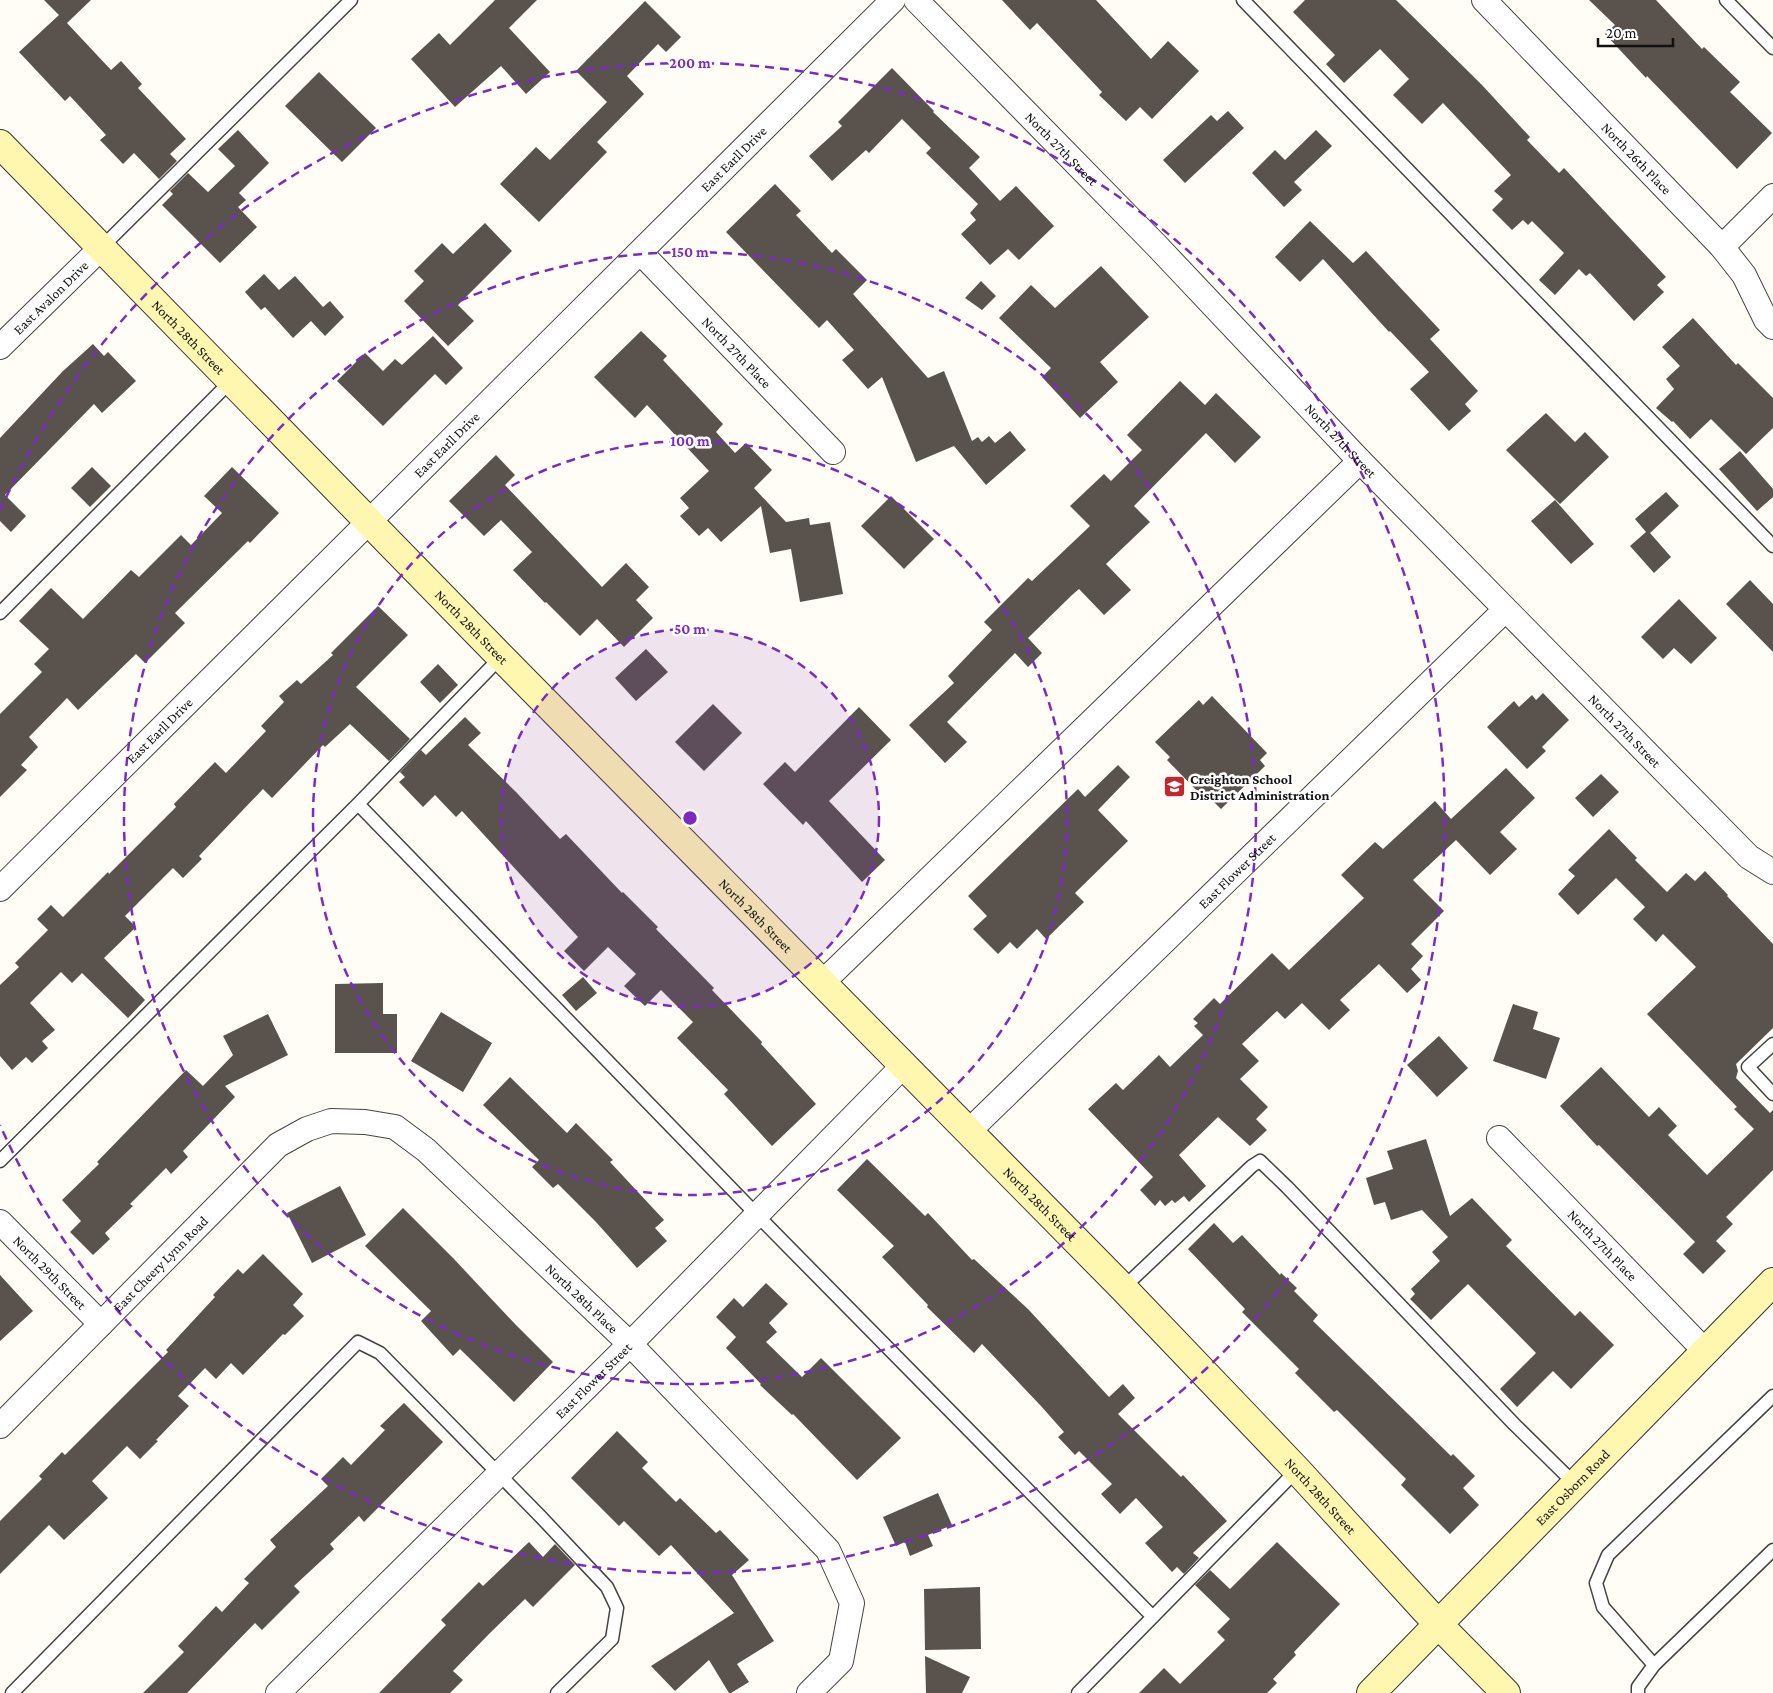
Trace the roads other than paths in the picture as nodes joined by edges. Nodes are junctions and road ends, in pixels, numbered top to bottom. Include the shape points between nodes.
1 (351, 0) edge
2 (893, 0) edge
3 (916, 0) edge
4 (1243, 0) edge
5 (1484, 0) edge
6 (1726, 0) edge
7 (1773, 48) edge
8 (0, 144) edge
9 (1773, 196) edge
10 (102, 247) junction
11 (1722, 247) junction
12 (641, 253) junction
13 (1773, 327) edge
14 (0, 347) edge
15 (231, 381) junction
16 (833, 452) dead end
17 (1360, 461) junction
18 (369, 522) junction
19 (1773, 546) edge
20 (1505, 610) junction
21 (0, 613) edge
22 (501, 657) junction
23 (358, 804) junction
24 (1773, 872) edge
25 (0, 889) edge
26 (823, 982) junction
27 (1773, 1044) edge
28 (904, 1065) junction
29 (1773, 1094) edge
30 (331, 1121) joint
31 (968, 1132) junction
32 (1499, 1138) dead end
33 (0, 1161) edge
34 (757, 1215) junction
35 (0, 1222) edge
36 (1773, 1282) edge
37 (1123, 1288) junction
38 (101, 1324) junction
39 (630, 1344) junction
40 (1706, 1352) junction
41 (1773, 1396) edge
42 (0, 1426) edge
43 (1297, 1470) junction
44 (498, 1474) junction
45 (1576, 1485) junction
46 (1773, 1550) edge
47 (1153, 1617) junction
48 (1438, 1624) junction
49 (1654, 1666) junction
50 (12, 1693) edge
51 (278, 1693) edge
52 (557, 1693) edge
53 (809, 1693) edge
54 (1078, 1693) edge
55 (1371, 1693) edge
56 (1506, 1693) edge
57 (1638, 1693) edge

1 - 10 lane
2 - 12 street, East Earll Drive
3 - 17 street, North 27th Street via 1157,246
4 - 19 lane
5 - 11 street, North 26th Place
6 - 7 lane
8 - 10 street, North 28th Street
9 - 11 street
10 - 14 street, East Avalon Drive
10 - 15 street, North 28th Street
11 - 13 street, North 26th Place via 1744,275 1766,320
12 - 16 street, North 27th Place
12 - 18 street, East Earll Drive
15 - 18 street, North 28th Street
15 - 21 lane
17 - 20 street, North 27th Street
17 - 26 street
18 - 22 street, North 28th Street
18 - 25 street, East Earll Drive
20 - 24 street, North 27th Street via 1749,857
20 - 31 street, East Flower Street
22 - 23 lane
22 - 26 street, North 28th Street
23 - 33 lane
23 - 34 lane
26 - 28 street, North 28th Street
27 - 29 lane via 1748,1067
28 - 31 street, North 28th Street
28 - 34 street, East Flower Street
30 - 38 street, East Cheery Lynn Road via 307,1128 278,1145
30 - 39 street, North 28th Place via 395,1127 426,1150
31 - 37 street, North 28th Street
32 - 40 street, North 27th Place
34 - 39 street, East Flower Street
34 - 47 lane
35 - 38 street, North 29th Street
36 - 40 street, East Osborn Road
37 - 43 street, North 28th Street
37 - 45 lane via 1260,1161
38 - 42 street, East Cheery Lynn Road
39 - 44 street, East Flower Street
39 - 53 street, North 28th Place via 828,1550 852,1603 841,1661
40 - 45 street, East Osborn Road
41 - 49 lane via 1608,1555 1596,1583 1603,1607
43 - 47 lane
43 - 48 street, North 28th Street
44 - 50 lane via 380,1353 358,1342
44 - 51 street, East Flower Street
44 - 52 lane via 608,1587 617,1608 612,1639
45 - 48 street, East Osborn Road
46 - 49 lane
47 - 54 lane
48 - 55 street, East Osborn Road
48 - 56 street, North 28th Street
49 - 57 lane via 1638,1688

